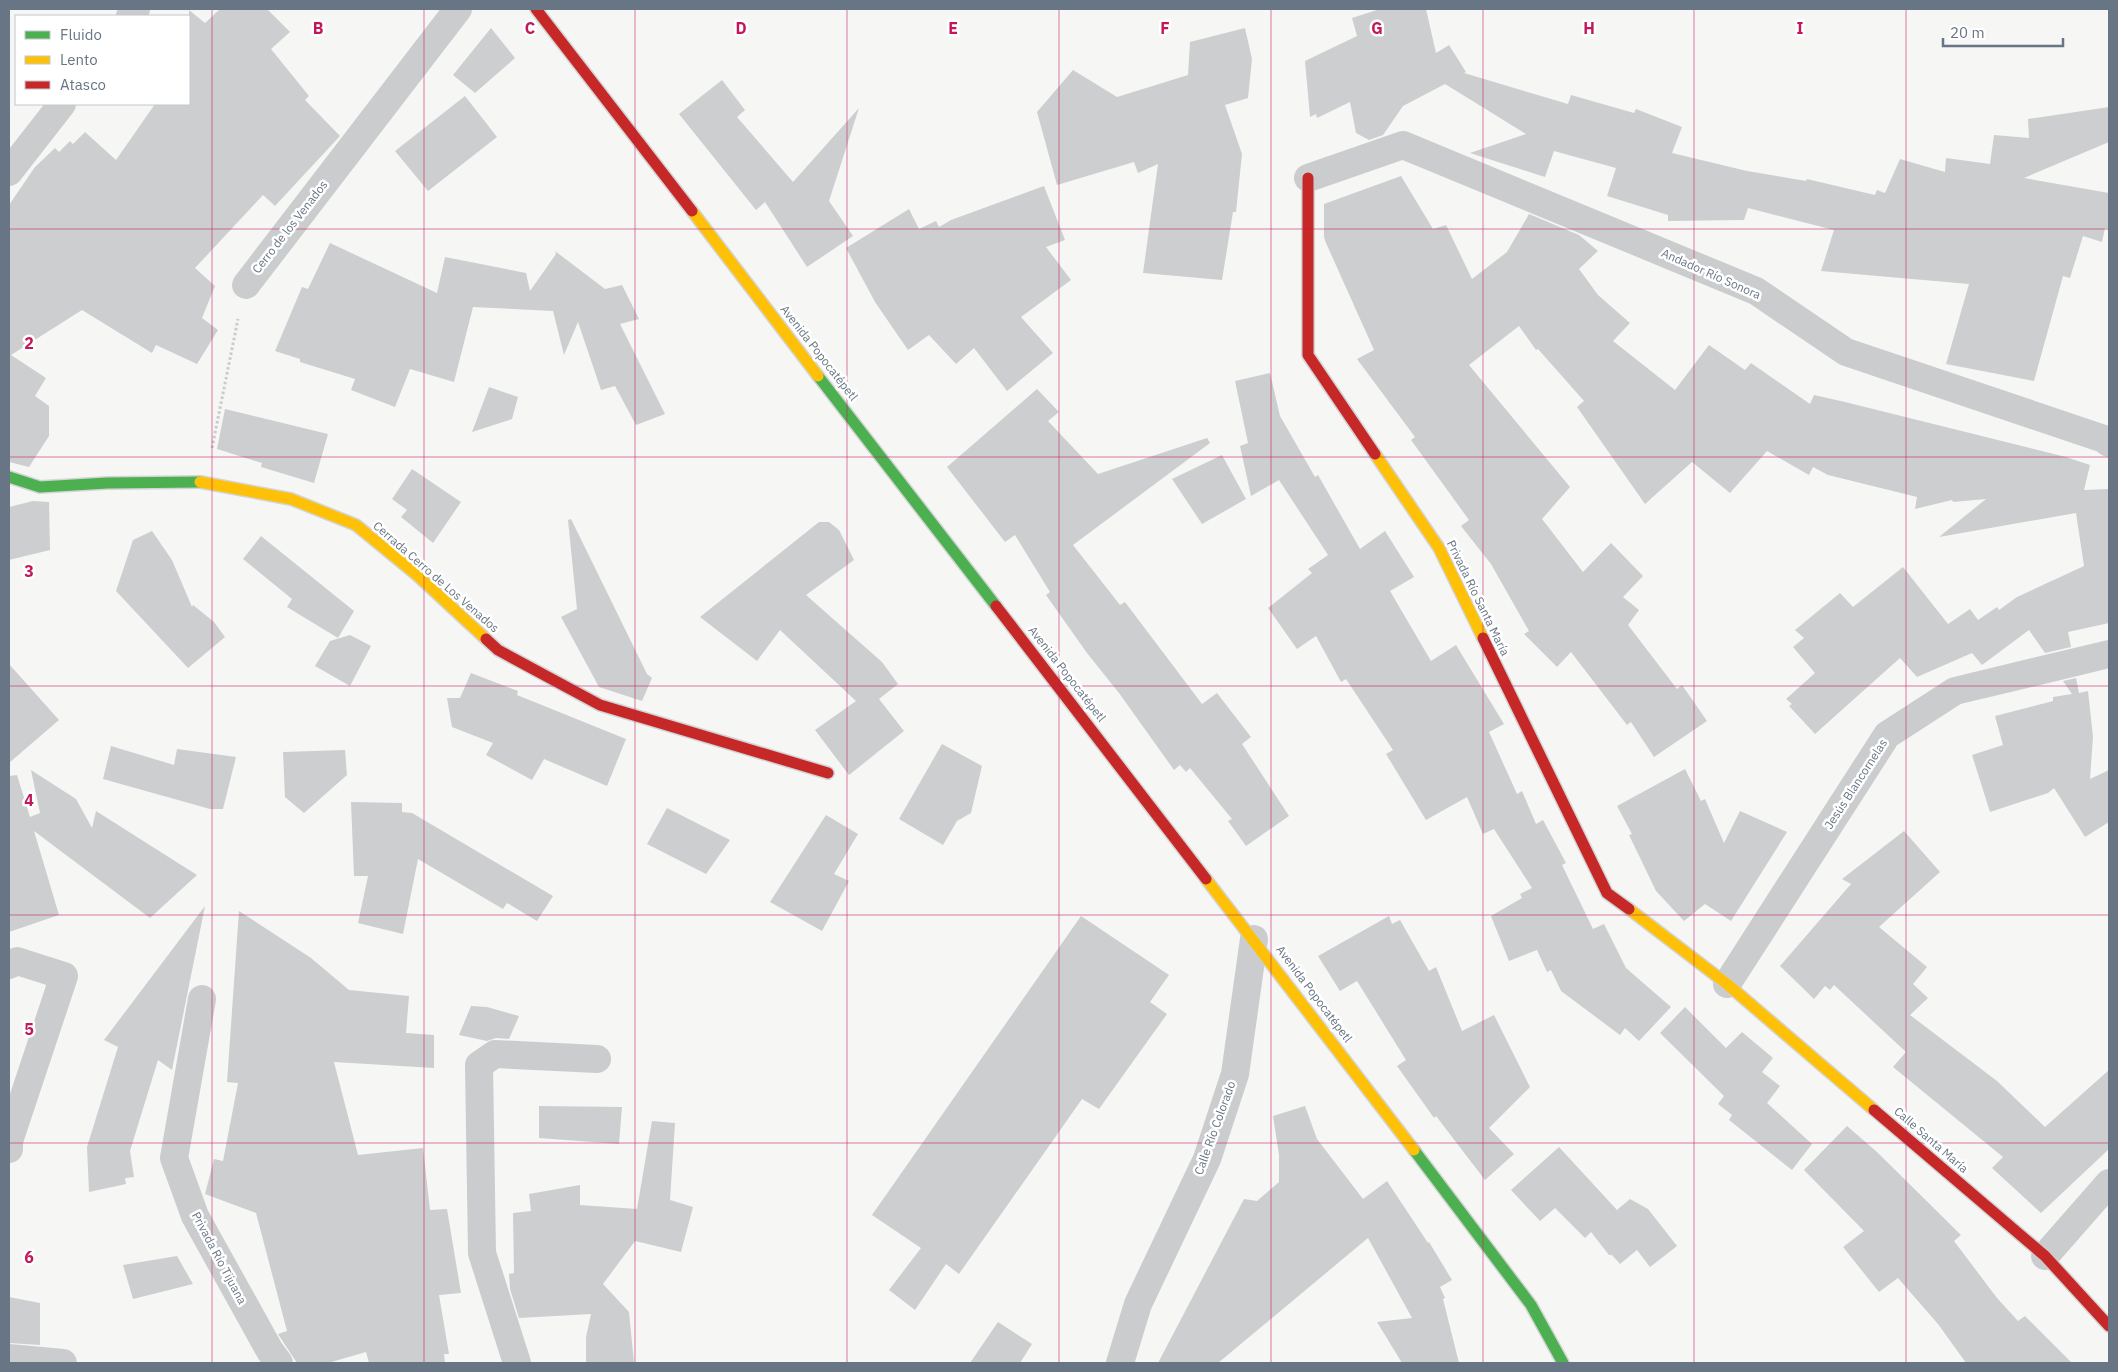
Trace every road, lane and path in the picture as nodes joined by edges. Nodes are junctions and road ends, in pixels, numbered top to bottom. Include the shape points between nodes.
1 (458, 9) edge
2 (536, 9) edge
3 (61, 105) edge
4 (9, 172) edge
5 (1308, 178) joint
6 (246, 285) joint
7 (2109, 443) edge
8 (9, 477) edge
9 (204, 482) junction
10 (2109, 654) edge
11 (828, 773) dead end
12 (1254, 939) junction
13 (9, 965) edge
14 (1726, 984) junction
15 (202, 999) dead end
16 (597, 1059) dead end
17 (9, 1149) edge
18 (2109, 1184) edge
19 (2045, 1256) junction
20 (2109, 1326) edge
21 (9, 1358) edge
22 (63, 1363) edge
23 (279, 1363) edge
24 (517, 1363) edge
25 (1120, 1363) edge
26 (1564, 1363) edge

1 - 6 street, Cerro de los Venados
2 - 12 street, Avenida Popocatépetl
3 - 4 street
5 - 7 street, Andador Río Sonora via 1403,145 1756,291 1846,352
5 - 14 street, Privada Río Santa María via 1308,355 1439,548 1606,893
6 - 9 path, Cerro de los Venados
8 - 9 street, Cerrada Cerro de Los Venados via 40,487
9 - 11 street, Cerrada Cerro de Los Venados via 290,499 356,525 498,650 600,705
10 - 14 street, Jesús Blancornelas via 1955,691 1888,735
12 - 25 street, Calle Río Colorado via 1235,1074 1207,1159 1138,1304
12 - 26 street, Avenida Popocatépetl via 1531,1305
13 - 17 street via 17,962 64,976
14 - 19 street, Calle Santa María
15 - 23 street, Privada Río Tijuana via 174,1158 195,1216
16 - 24 street via 494,1054 479,1065 482,1253
18 - 19 street
19 - 20 street, Calle Santa María
21 - 22 street

